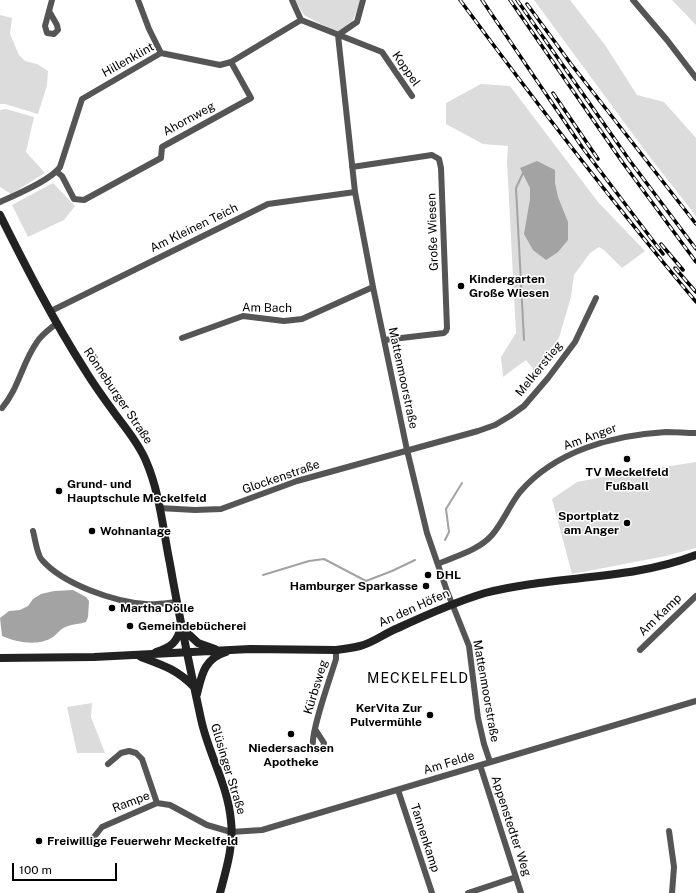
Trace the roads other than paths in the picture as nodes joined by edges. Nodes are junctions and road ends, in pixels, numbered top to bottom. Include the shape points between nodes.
1 (52, 0) edge
2 (138, 0) edge
3 (292, 0) edge
4 (364, 0) edge
5 (633, 0) edge
6 (49, 11) dead end
7 (302, 20) junction
8 (338, 35) junction
9 (160, 53) junction
10 (231, 62) junction
11 (696, 78) edge
12 (412, 96) dead end
13 (352, 167) junction
14 (57, 172) junction
15 (355, 192) junction
16 (0, 202) edge
17 (0, 215) edge
18 (373, 287) junction
19 (596, 298) dead end
20 (51, 311) junction
21 (57, 323) junction
22 (182, 338) dead end
23 (384, 340) junction
24 (2, 408) dead end
25 (696, 433) edge
26 (407, 450) junction
27 (159, 508) junction
28 (32, 531) dead end
29 (696, 555) edge
30 (438, 564) junction
31 (696, 596) edge
32 (176, 602) junction
33 (452, 604) junction
34 (182, 626) junction
35 (224, 650) junction
36 (234, 650) junction
37 (336, 650) junction
38 (640, 650) dead end
39 (187, 652) junction
40 (148, 655) junction
41 (136, 656) junction
42 (0, 658) edge
43 (194, 687) junction
44 (196, 696) junction
45 (696, 701) edge
46 (315, 729) dead end
47 (490, 762) junction
48 (108, 764) dead end
49 (480, 765) junction
50 (398, 790) junction
51 (157, 803) junction
52 (669, 831) dead end
53 (231, 832) junction
54 (90, 842) dead end
55 (516, 877) junction
56 (220, 893) edge
57 (432, 893) edge
58 (468, 893) edge
59 (521, 893) edge
60 (672, 893) edge

1 - 6 street
2 - 9 street
3 - 7 street
4 - 8 street via 357,22
5 - 11 street
7 - 8 street
7 - 10 street, Hillenklint
8 - 12 street, Koppel via 382,52
8 - 13 street, Mattenmoorstraße
9 - 10 street, Hillenklint via 220,65
9 - 14 street, Hillenklint via 82,99
10 - 14 street, Ahornweg via 251,98 162,147 161,158 84,200 74,199 62,176
13 - 15 street, Mattenmoorstraße
13 - 23 street, Große Wiesen via 432,155 440,159 446,331
14 - 16 street
15 - 18 street, Mattenmoorstraße
15 - 20 street, Am Kleinen Teich via 268,204
17 - 20 street, Rönneburger Straße
18 - 22 street, Am Bach via 302,319 284,321 243,316
18 - 23 street, Mattenmoorstraße
19 - 26 street, Melkerstieg via 575,342 524,406 490,427
20 - 21 street, Rönneburger Straße
21 - 24 street via 38,341 11,397
21 - 27 street, Rönneburger Straße via 95,386 140,447 152,476
23 - 26 street, Mattenmoorstraße
25 - 30 street, Am Anger via 666,432 626,436 573,453 536,476 520,492 499,526 478,547
26 - 27 street, Glockenstraße via 297,481 221,509
26 - 30 street, Mattenmoorstraße via 427,533
27 - 32 street, Rönneburger Straße
28 - 32 street via 41,559 72,582 99,594 128,601 147,604
29 - 33 street, An den Höfen via 630,571 508,588
30 - 33 street, Mattenmoorstraße
31 - 38 street, Am Kamp
32 - 34 street, Rönneburger Straße
33 - 37 street, An den Höfen via 362,646
33 - 47 street, Mattenmoorstraße via 469,646 478,718
34 - 35 street via 198,643
34 - 39 street, Rönneburger Straße
34 - 40 street via 174,644
35 - 36 street, An den Höfen
35 - 39 street, An den Höfen
36 - 37 street, An den Höfen
36 - 44 street via 218,655 210,661 202,674
37 - 46 street, Kürbsweg via 336,659
39 - 40 street, An den Höfen
39 - 43 street, Glüsinger Straße
40 - 41 street, An den Höfen
41 - 42 street, An den Höfen
41 - 43 street via 174,670
43 - 44 street, Glüsinger Straße
44 - 53 street, Glüsinger Straße via 229,807
45 - 47 street, Am Felde
47 - 49 street, Am Felde
48 - 51 street via 121,753 136,753 142,759
49 - 50 street, Am Felde
49 - 55 street, Appenstedter Weg
50 - 53 street, Am Felde via 262,830
50 - 57 street, Tannenkamp
51 - 53 street, Rampe via 170,805 207,825
51 - 54 street, Rampe via 102,827
52 - 60 street via 674,867
53 - 56 street, Glüsinger Straße via 229,856
55 - 58 street
55 - 59 street, Appenstedter Weg

